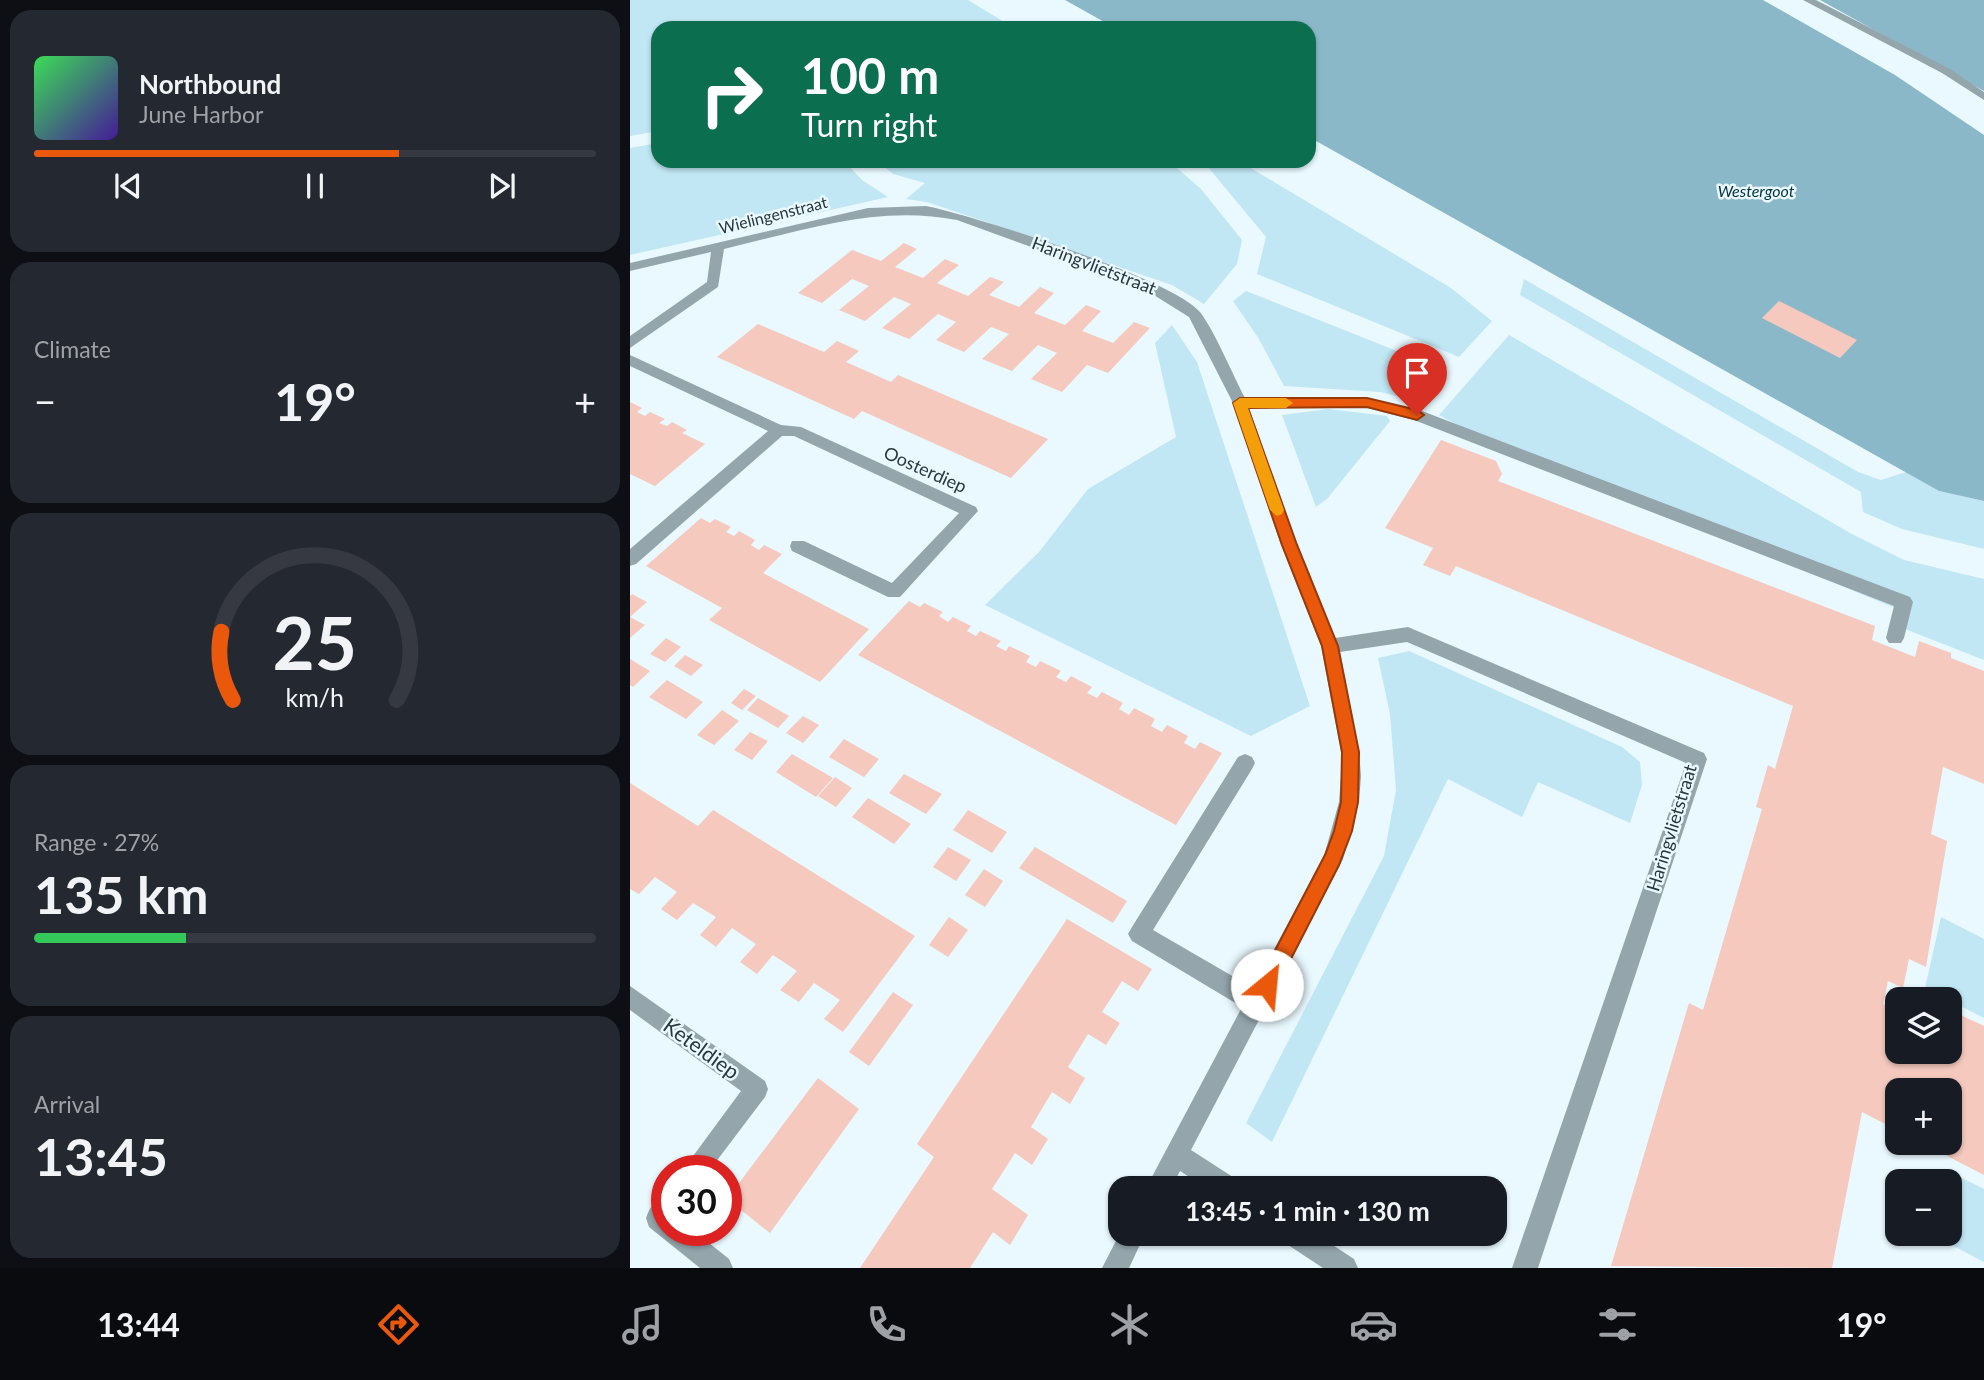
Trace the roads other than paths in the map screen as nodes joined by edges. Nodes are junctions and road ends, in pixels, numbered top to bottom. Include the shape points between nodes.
1 (1808, 0) edge
2 (1984, 97) edge
3 (926, 210) joint
4 (718, 247) junction
5 (630, 267) edge
6 (630, 343) edge
7 (630, 360) edge
8 (1240, 403) junction
9 (779, 430) junction
10 (797, 546) dead end
11 (630, 559) edge
12 (1895, 638) dead end
13 (1330, 646) junction
14 (1245, 763) dead end
15 (630, 997) edge
16 (1257, 1003) junction
17 (1176, 1154) junction
18 (706, 1155) edge
19 (1164, 1176) edge
20 (1209, 1176) edge
21 (693, 1246) edge
22 (1127, 1246) edge
23 (1312, 1246) edge
24 (720, 1268) edge
25 (1115, 1268) edge
26 (1345, 1268) edge
27 (1525, 1268) edge

1 - 2 street via 1945,71
3 - 4 street, Wielingenstraat via 868,212
3 - 8 street, Haringvlietstraat via 960,217 1161,292 1194,314
4 - 5 street, Wielingenstraat
4 - 6 street via 713,284
7 - 9 street, Oosterdiep
8 - 12 street via 1367,403 1417,415 1904,603
8 - 13 street, Haringvlietstraat
9 - 10 street, Oosterdiep via 796,431 970,511 894,592
9 - 11 street
13 - 16 street, Haringvlietstraat via 1350,752 1349,802 1333,859
13 - 27 street, Haringvlietstraat via 1408,634 1697,759
14 - 16 street via 1139,934
15 - 18 street, Keteldiep via 757,1089
16 - 17 street, Haringvlietstraat
17 - 19 street, Haringvlietstraat
17 - 20 street
21 - 24 street
22 - 25 street
23 - 26 street

